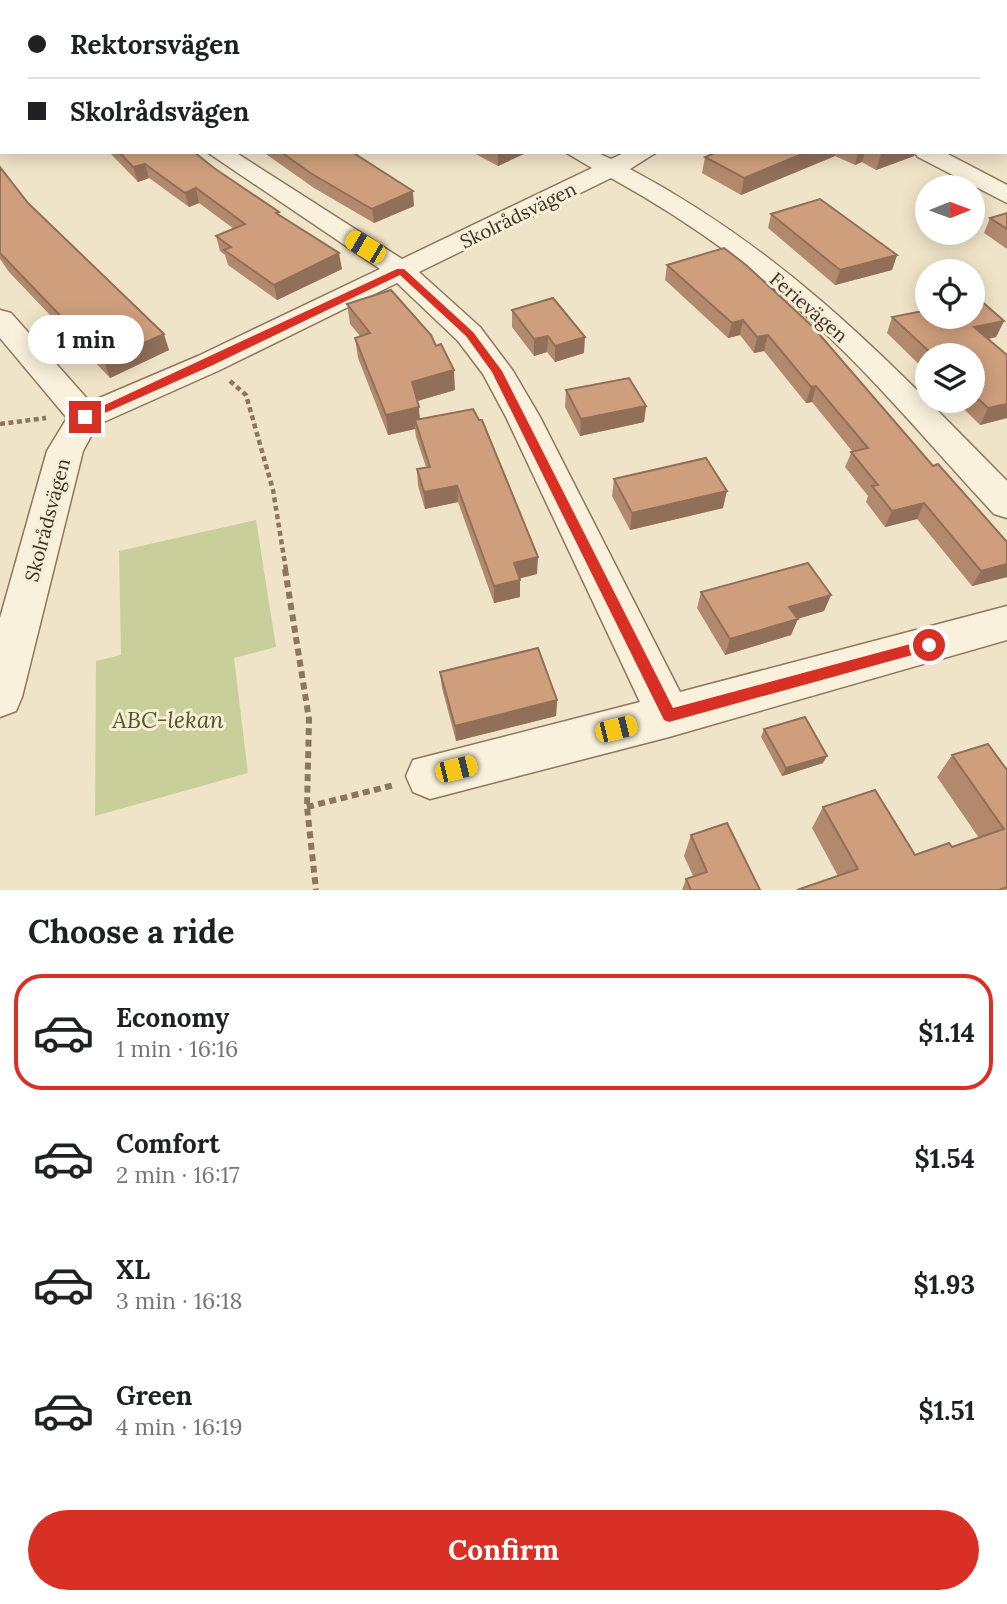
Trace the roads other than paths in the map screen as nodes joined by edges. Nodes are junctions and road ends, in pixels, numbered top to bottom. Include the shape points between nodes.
1 (222, 154) edge
2 (581, 154) edge
3 (641, 154) edge
4 (930, 154) edge
5 (613, 169) junction
6 (1007, 195) edge
7 (401, 271) junction
8 (0, 319) edge
9 (85, 417) junction
10 (1007, 504) edge
11 (13, 598) edge
12 (1007, 623) edge
13 (0, 697) edge
14 (669, 716) junction
15 (430, 776) road end

1 - 7 street
2 - 5 street, Ferievägen
3 - 5 street, Skolrådsvägen
4 - 6 street
5 - 7 street, Skolrådsvägen
5 - 10 street, Ferievägen via 750,255 828,320
7 - 9 street, Skolrådsvägen
7 - 14 street via 469,334 497,371
8 - 9 street
9 - 11 street, Skolrådsvägen via 65,451
11 - 13 street, Skolrådsvägen
12 - 14 street
14 - 15 street

